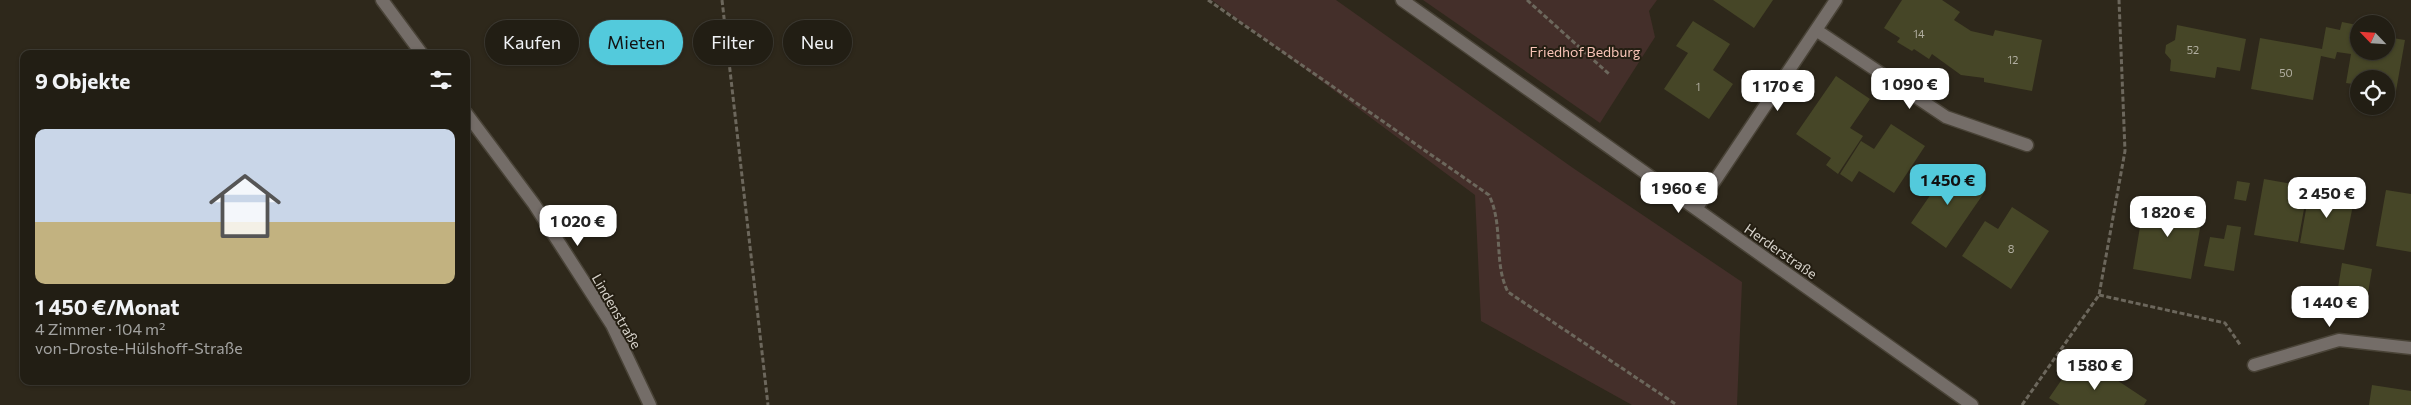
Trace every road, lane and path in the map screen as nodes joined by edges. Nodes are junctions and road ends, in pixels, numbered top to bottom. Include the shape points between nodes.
1 (382, 0) edge
2 (722, 0) edge
3 (1208, 0) edge
4 (1402, 0) edge
5 (1527, 0) edge
6 (1836, 0) edge
7 (2119, 0) edge
8 (1816, 30) junction
9 (419, 50) edge
10 (1609, 74) dead end
11 (470, 118) edge
12 (2027, 145) dead end
13 (1696, 209) junction
14 (2099, 295) junction
15 (2411, 348) edge
16 (2254, 366) joint
17 (650, 405) edge
18 (768, 405) edge
19 (1676, 405) edge
20 (1972, 405) edge
21 (2022, 405) edge

1 - 9 street
2 - 18 path
3 - 19 path via 1489,195 1498,218 1502,281 1508,292
4 - 13 street, Herderstraße
5 - 10 path
6 - 8 street
7 - 14 path via 2125,151
8 - 12 street via 1946,117
8 - 13 street
11 - 17 street, Lindenstraße via 534,204 612,325
13 - 20 street, Herderstraße
14 - 16 path via 2226,324
14 - 21 path
15 - 16 street via 2339,340

